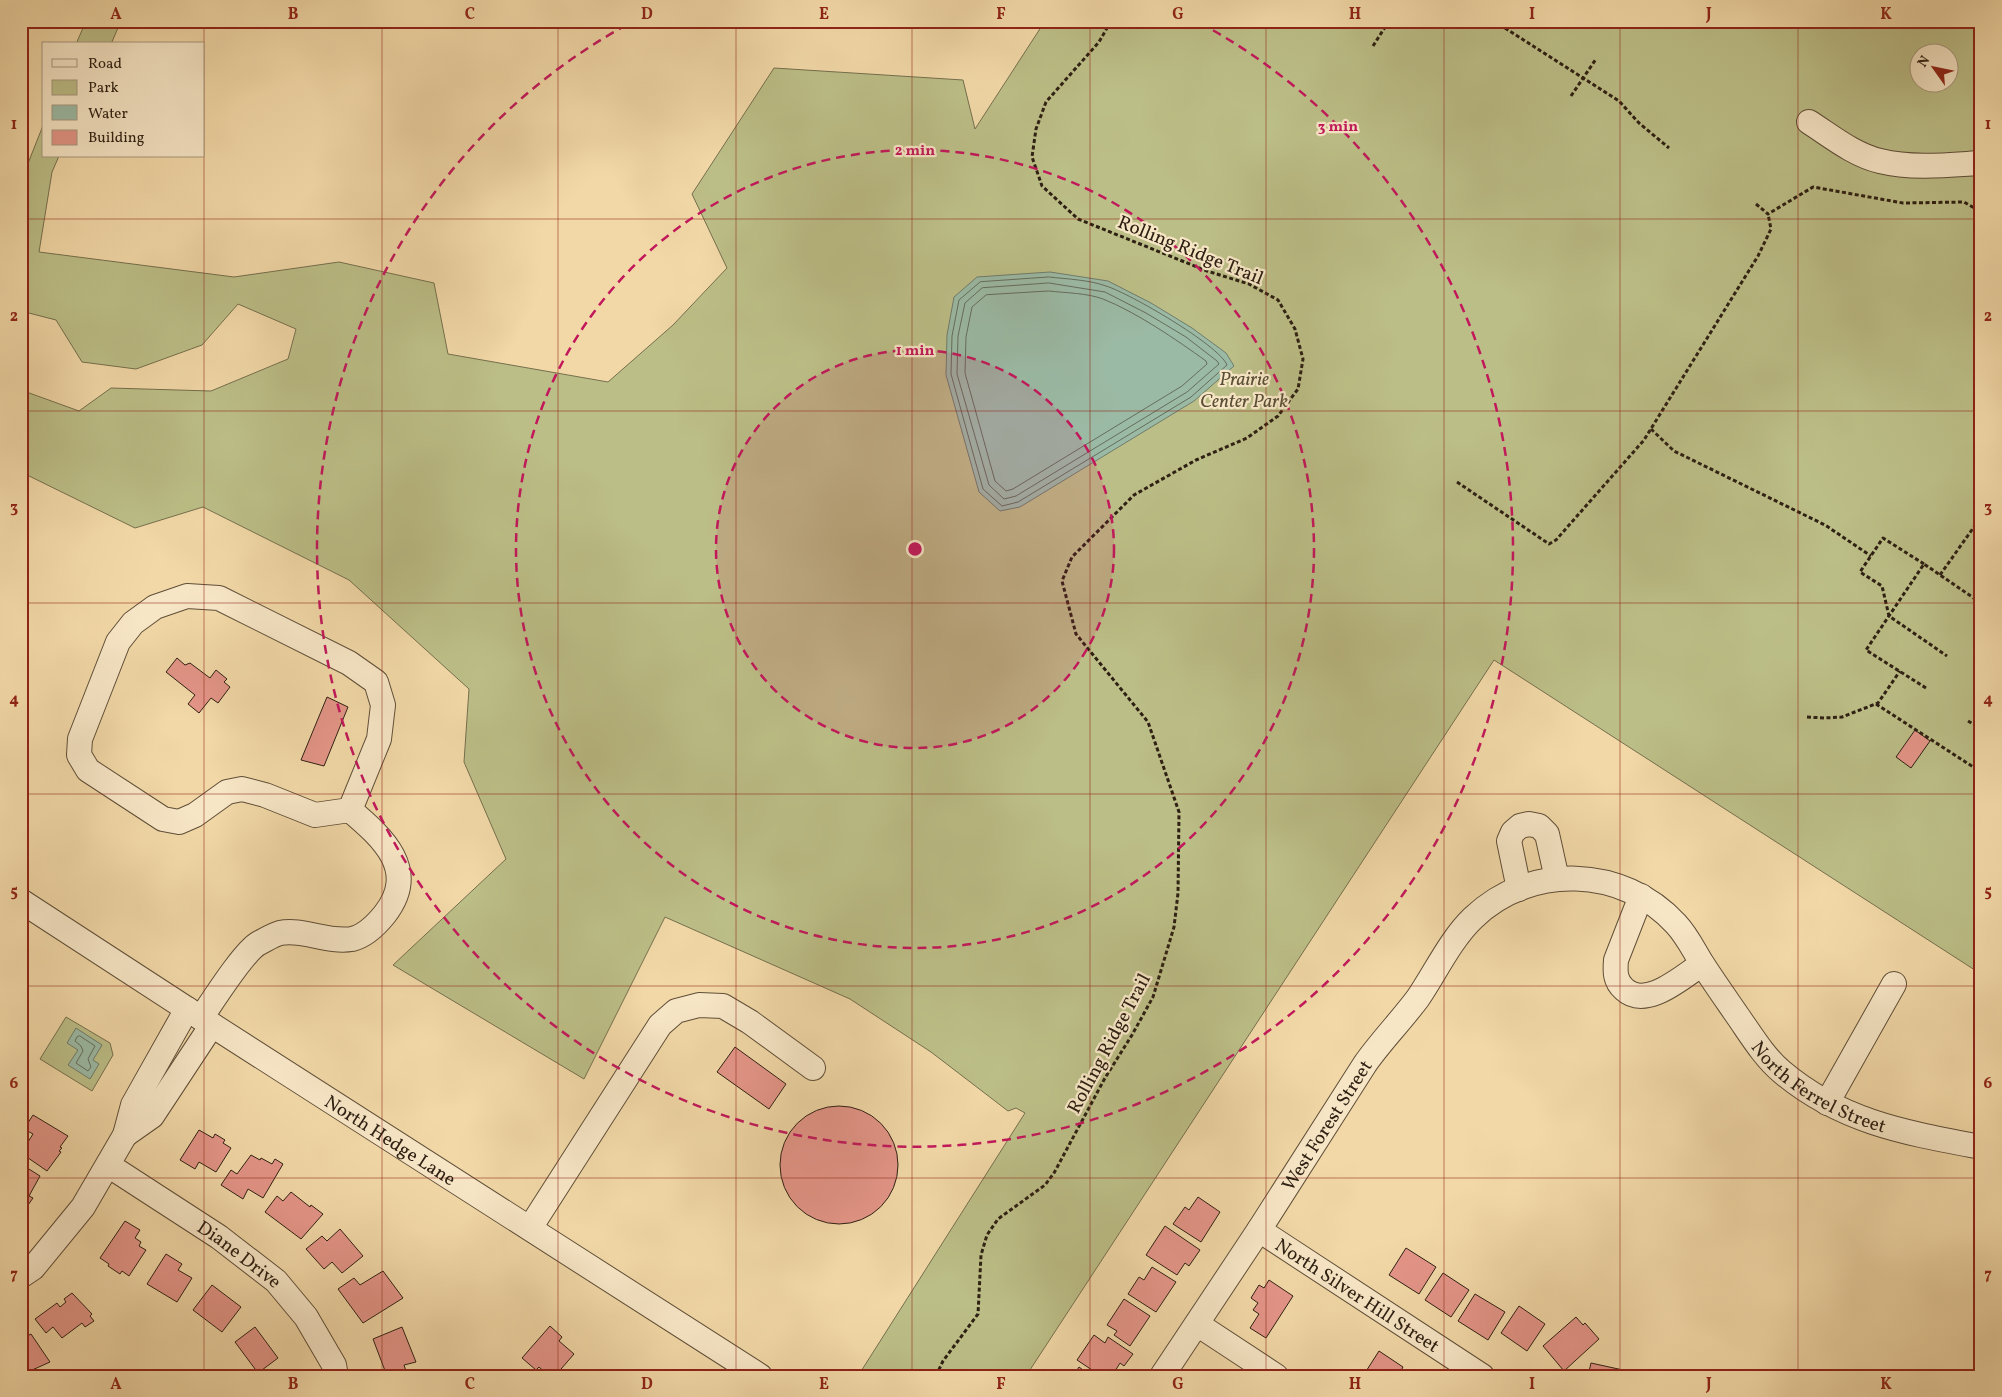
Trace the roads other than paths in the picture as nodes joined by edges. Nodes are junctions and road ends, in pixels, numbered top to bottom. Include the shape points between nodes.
1 (1809, 122) dead end
2 (1981, 163) edge
3 (350, 810) junction
4 (1556, 879) junction
5 (1515, 890) junction
6 (1641, 896) junction
7 (21, 901) edge
8 (1702, 964) junction
9 (1894, 984) dead end
10 (200, 1018) junction
11 (813, 1068) dead end
12 (1827, 1103) junction
13 (1981, 1147) edge
14 (108, 1165) junction
15 (530, 1228) junction
16 (1259, 1230) junction
17 (21, 1276) edge
18 (1197, 1324) junction
19 (336, 1376) edge
20 (760, 1376) edge
21 (1162, 1376) edge
22 (1276, 1376) edge
23 (1482, 1376) edge

1 - 2 street via 1850,148 1879,161 1916,166
3 - 3 street via 379,739 383,705 376,682 349,663 219,598 187,596 155,607 133,622 118,642 80,739 79,755 88,770 162,819 179,822 195,815 226,792 242,789 315,815
3 - 10 street via 376,832 391,851 399,876 394,903 376,925 354,939 329,940 306,934 280,933 257,944
4 - 5 street, North Ferrel Street
4 - 5 street via 1546,834 1539,826 1520,826 1509,841
4 - 6 street, North Ferrel Street via 1578,877 1607,883
5 - 16 street, West Forest Street via 1491,902 1457,938 1416,1001 1378,1044
6 - 8 street, North Ferrel Street via 1677,925
6 - 8 street via 1616,960 1614,972 1619,984 1629,993 1655,994
7 - 10 street, North Hedge Lane
8 - 12 street, North Ferrel Street via 1762,1051 1781,1071
9 - 12 street
10 - 14 street via 152,1116 126,1135
10 - 15 street, North Hedge Lane
11 - 15 street via 723,1006 699,1004 676,1010 660,1025
12 - 13 street, North Ferrel Street via 1852,1116 1888,1127
14 - 17 street via 83,1207 33,1268
14 - 19 street, Diane Drive via 219,1237 276,1281 306,1317 334,1365
15 - 20 street, North Hedge Lane
16 - 18 street, West Forest Street
16 - 23 street, North Silver Hill Street
18 - 21 street, West Forest Street
18 - 22 street

